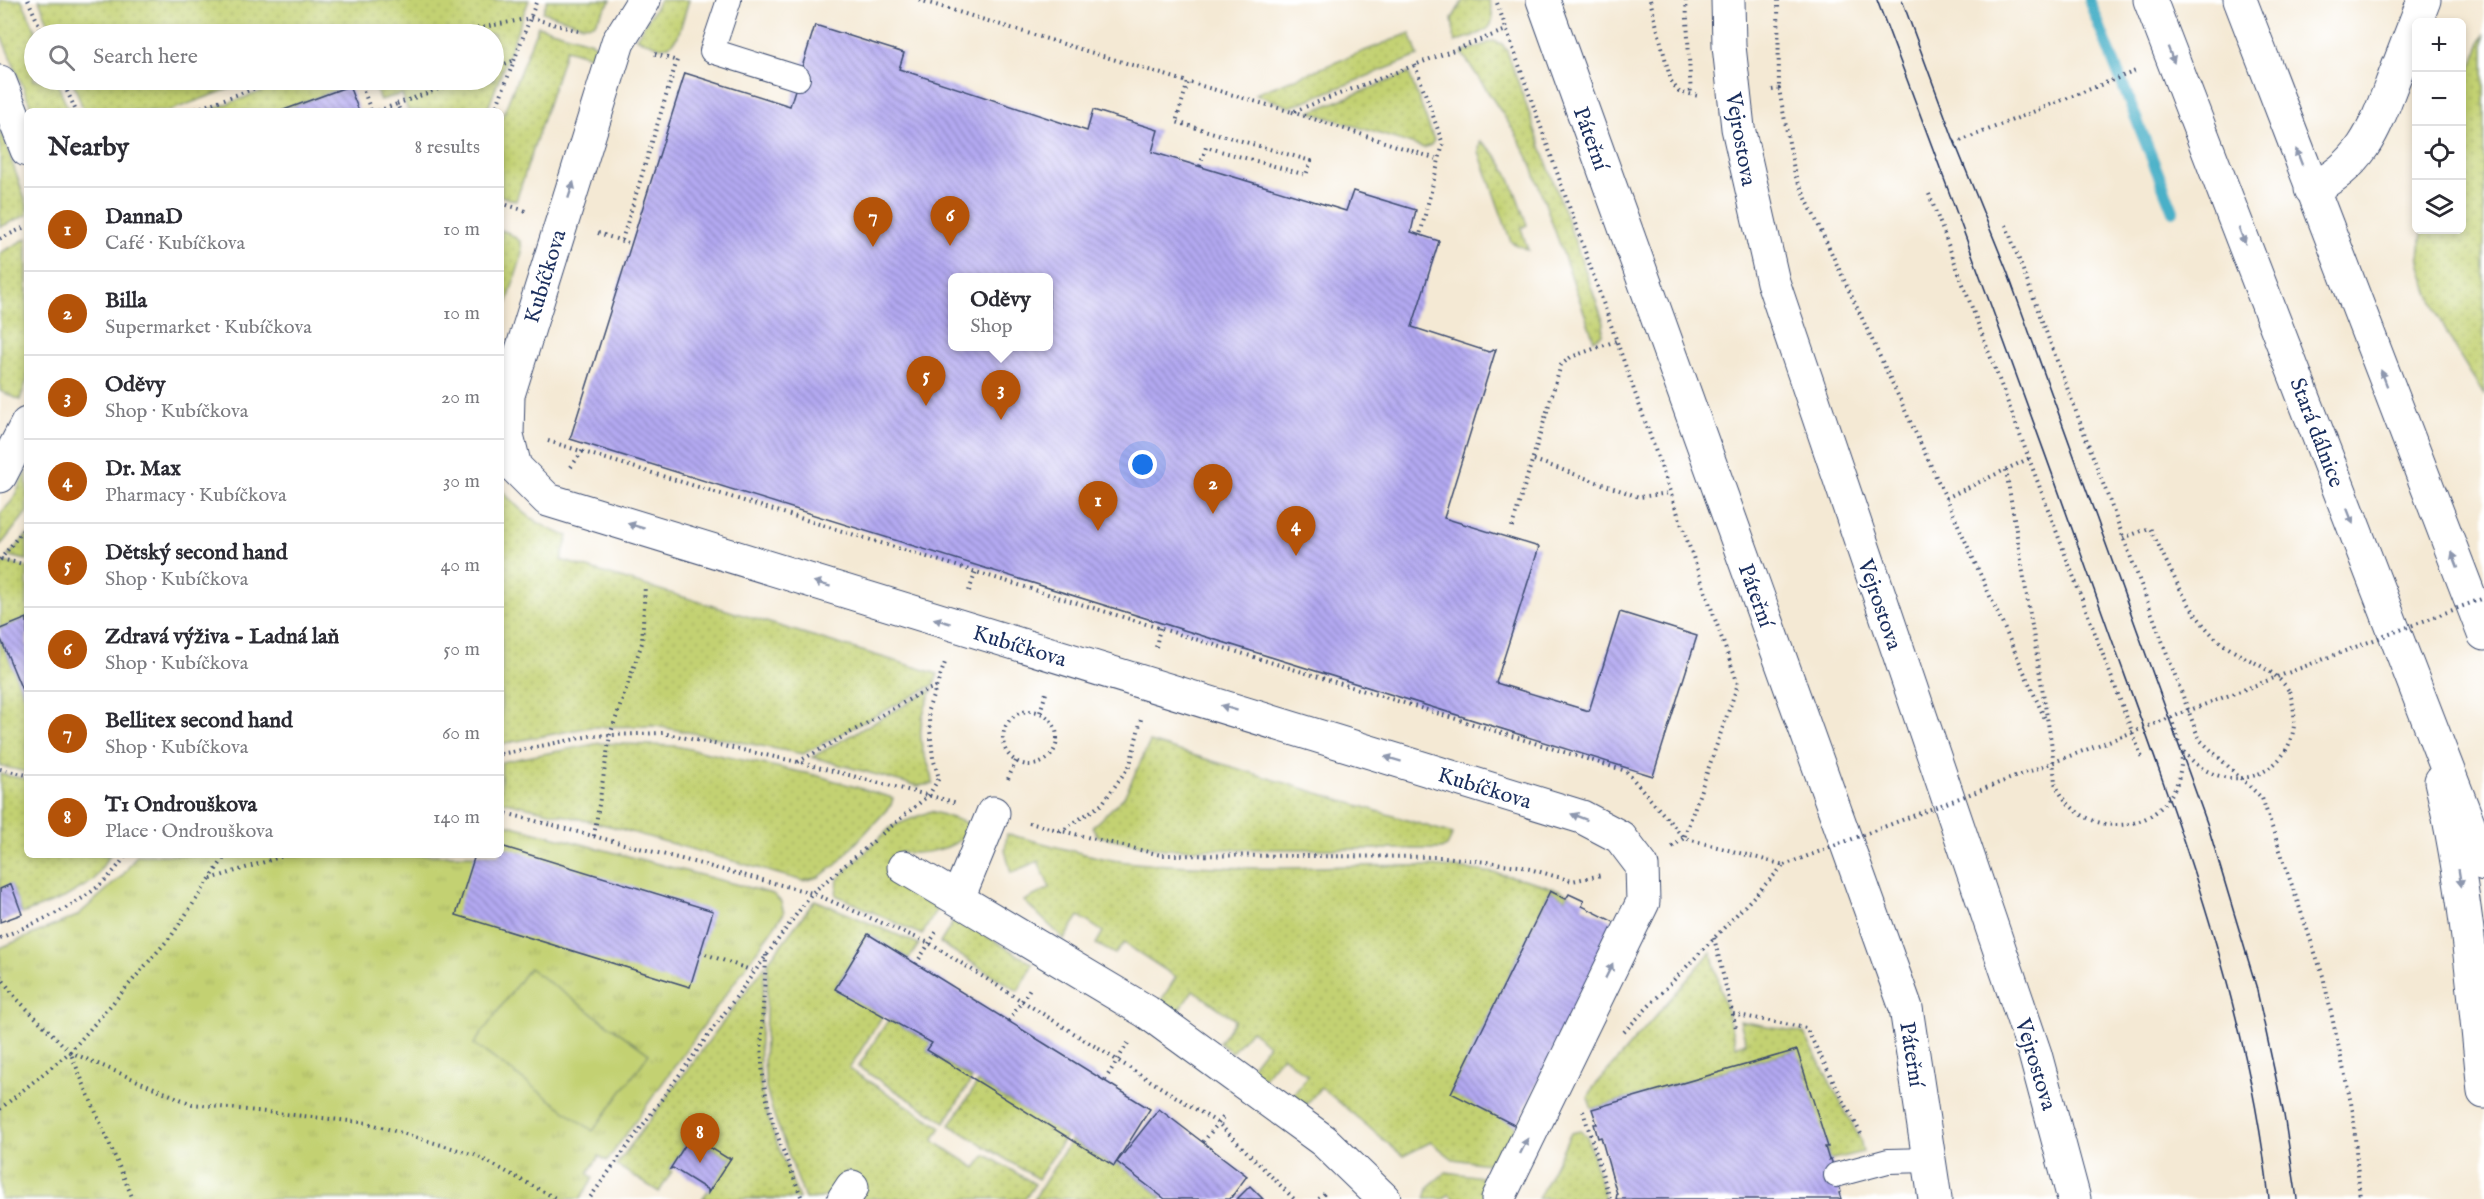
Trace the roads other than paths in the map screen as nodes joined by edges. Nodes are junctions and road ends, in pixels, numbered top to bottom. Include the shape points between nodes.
1 (644, 0) edge
2 (729, 0) edge
3 (1543, 0) edge
4 (1728, 0) edge
5 (2150, 0) edge
6 (2240, 0) edge
7 (2424, 0) edge
8 (798, 78) dead end
9 (0, 82) edge
10 (24, 142) edge
11 (2311, 189) junction
12 (24, 430) edge
13 (0, 476) edge
14 (2484, 634) edge
15 (2421, 698) junction
16 (993, 813) road end
17 (2484, 864) edge
18 (904, 867) dead end
19 (958, 898) junction
20 (2484, 1092) edge
21 (1930, 1160) junction
22 (1836, 1175) dead end
23 (1384, 1199) edge
24 (1498, 1199) edge
25 (1935, 1199) edge
26 (2074, 1199) edge

24 -> 1 street, Kubíčkova via 1643,902 1642,866 1620,837 1582,817 548,500 514,467 507,435 508,395 618,42
2 - 8 lane via 712,51
3 - 21 street, Páteřní via 1906,1008
4 - 26 street, Vejrostova via 1733,95 1758,226 1786,327 2032,1043
5 -> 15 street, Stará dálnice
11 -> 6 street
7 - 11 street via 2373,132 2341,172
9 - 10 street
14 -> 11 street
12 - 13 street
15 - 17 street, Stará dálnice
15 -> 20 street via 2454,835 2470,942
16 - 19 street
18 - 19 street
19 - 23 street via 1147,1012 1324,1141
21 - 22 lane via 1888,1161
21 - 25 street, Páteřní

